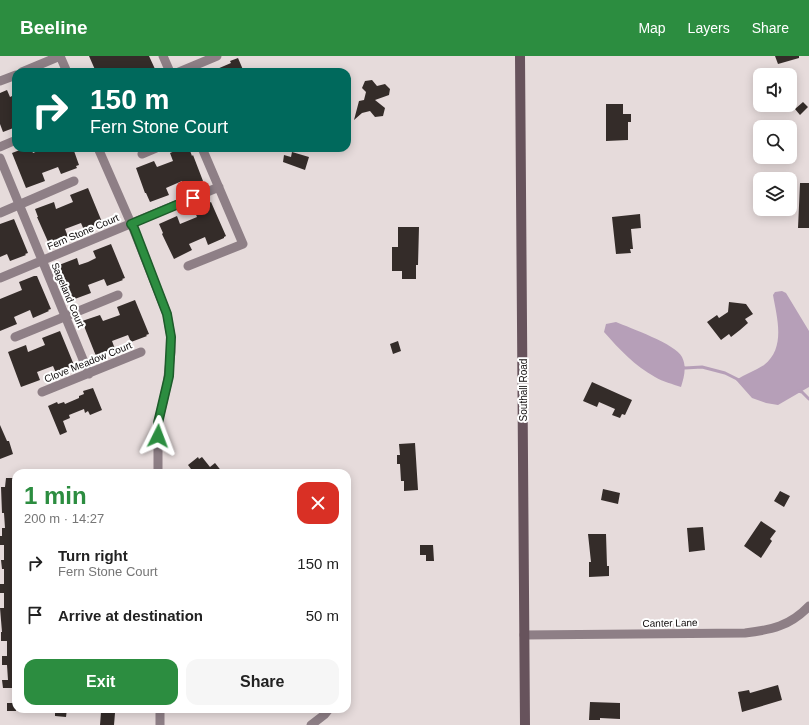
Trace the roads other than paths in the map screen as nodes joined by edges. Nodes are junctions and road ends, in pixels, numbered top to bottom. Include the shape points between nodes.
1 (60, 56) edge
2 (163, 56) edge
3 (217, 56) edge
4 (520, 56) edge
5 (32, 68) edge
6 (65, 68) edge
7 (168, 68) edge
8 (188, 68) edge
9 (12, 76) edge
10 (0, 81) edge
11 (12, 142) edge
12 (0, 147) edge
13 (100, 152) edge
14 (147, 152) edge
15 (204, 152) edge
16 (142, 154) dead end
17 (0, 158) edge
18 (74, 181) dead end
19 (219, 187) junction
20 (19, 205) junction
21 (0, 213) edge
22 (131, 224) junction
23 (42, 261) junction
24 (188, 266) dead end
25 (0, 278) edge
26 (118, 295) dead end
27 (65, 317) junction
28 (15, 337) dead end
29 (142, 352) dead end
30 (89, 374) junction
31 (42, 392) dead end
32 (158, 469) edge
33 (809, 606) edge
34 (524, 635) junction
35 (160, 713) edge
36 (326, 713) edge
37 (160, 725) edge
38 (311, 725) edge
39 (525, 725) edge

1 - 5 street
1 - 6 street
2 - 7 street
3 - 8 street
4 - 34 street, Southall Road
9 - 10 street
11 - 12 street
13 - 22 street
14 - 16 street
15 - 19 street
17 - 20 street, Sageland Court
18 - 20 street
19 - 22 street, Fern Stone Court
19 - 24 street via 243,244
20 - 21 street
20 - 23 street, Sageland Court
22 - 23 street, Fern Stone Court
22 - 32 street via 167,314 171,337 168,385 158,423
23 - 25 street, Fern Stone Court
23 - 27 street, Sageland Court
26 - 27 street
27 - 28 street
27 - 30 street, Sageland Court
29 - 30 street, Clove Meadow Court
30 - 31 street, Clove Meadow Court
33 - 34 street, Canter Lane via 786,624 769,630 745,633
34 - 39 street, Southall Road
35 - 37 street
36 - 38 street

